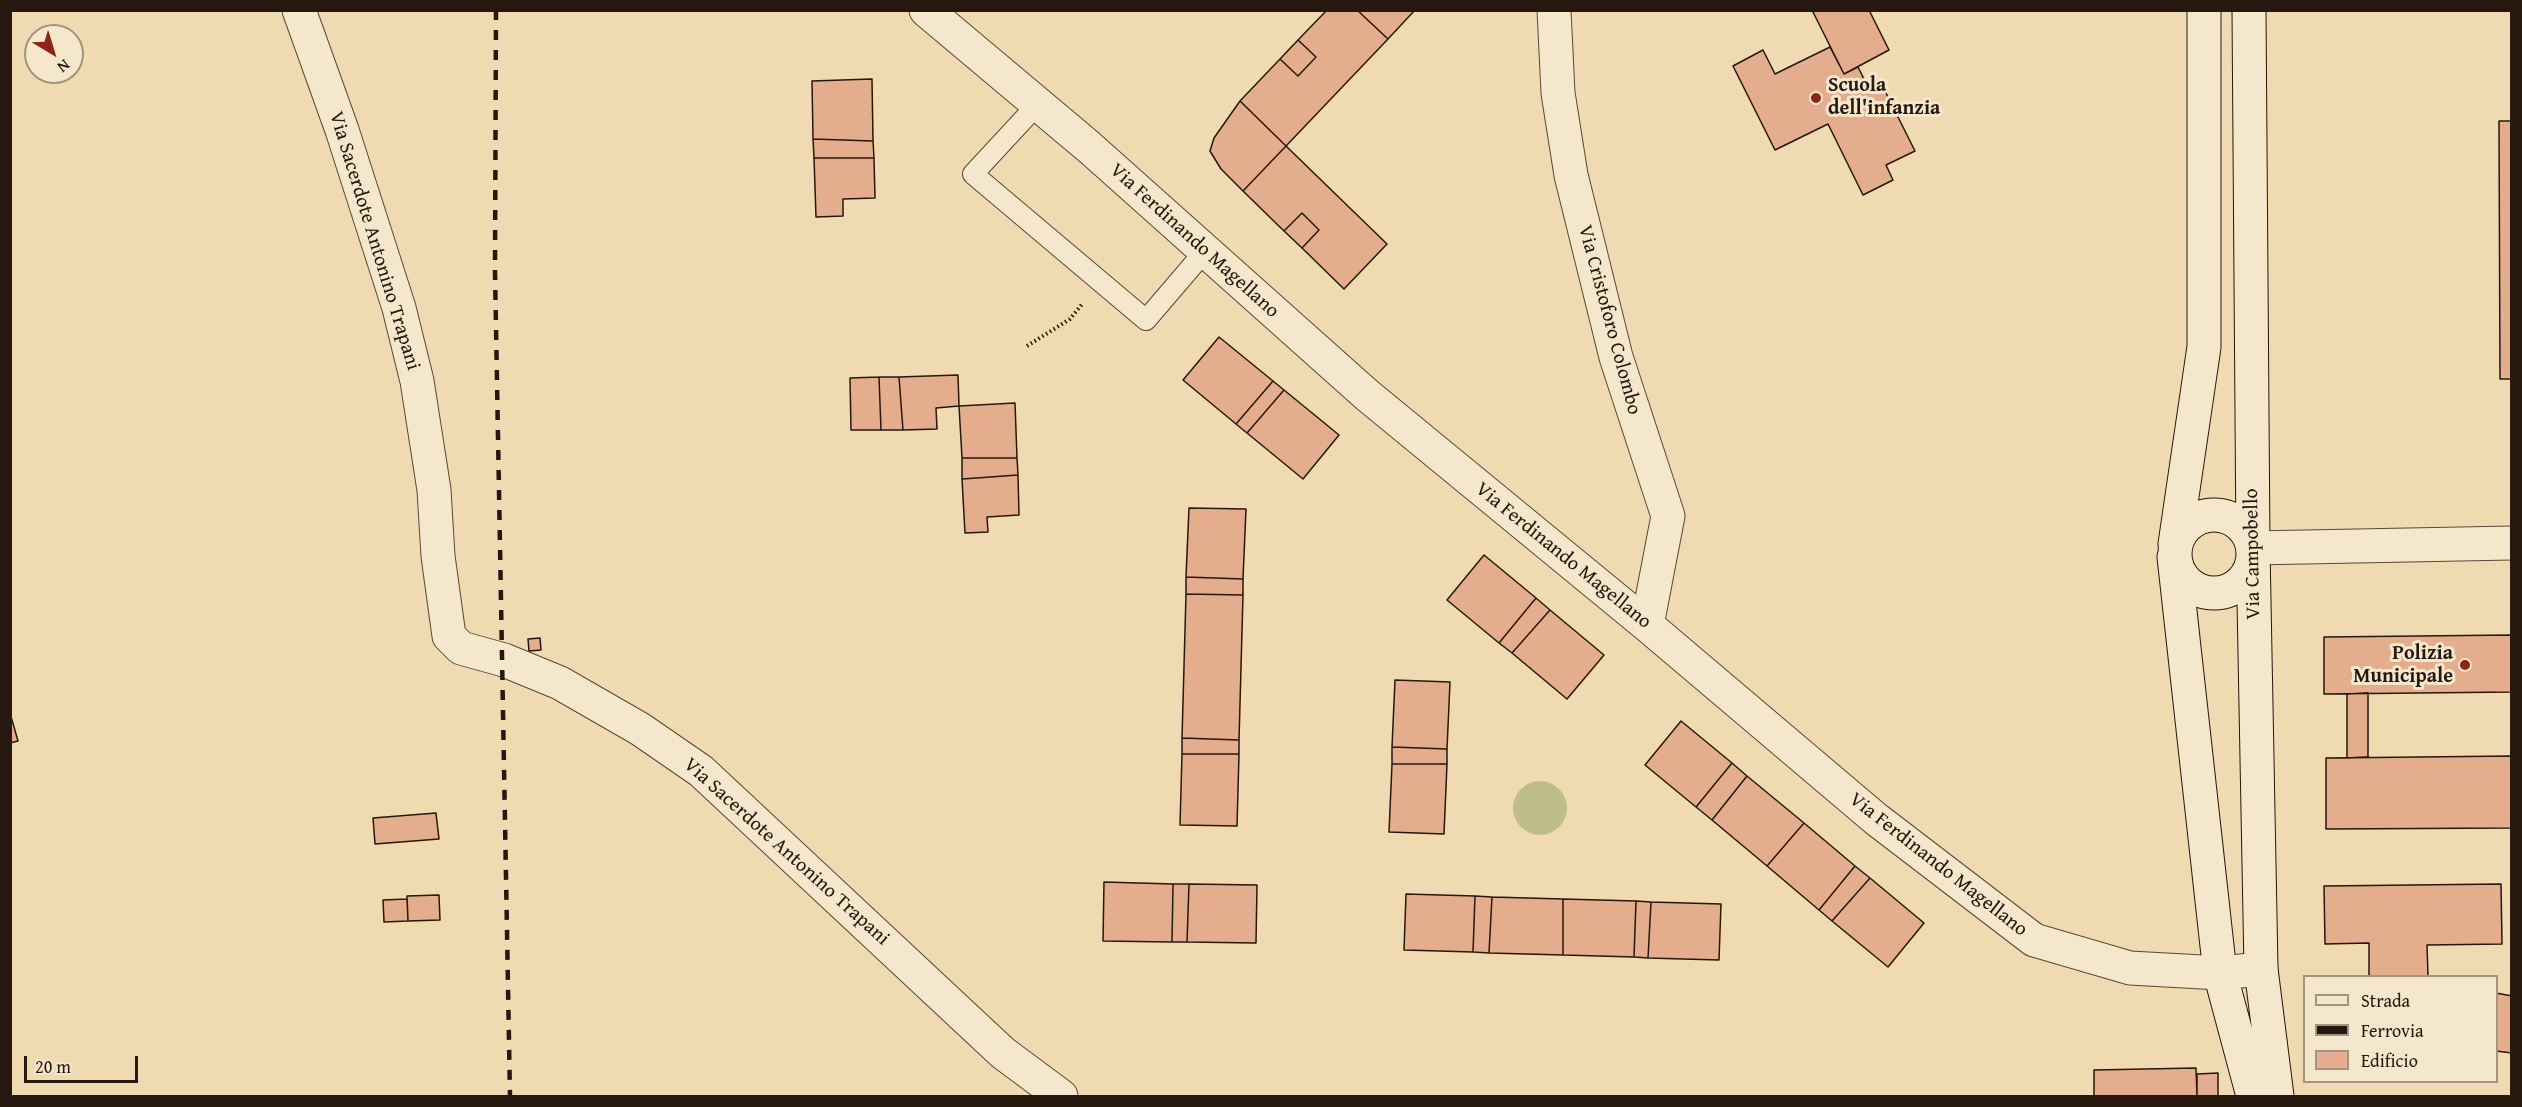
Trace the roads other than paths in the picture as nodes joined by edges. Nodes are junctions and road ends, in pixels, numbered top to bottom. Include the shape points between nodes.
1 (299, 10) edge
2 (927, 10) edge
3 (1554, 10) edge
4 (2204, 10) edge
5 (2249, 10) edge
6 (1036, 106) junction
7 (1205, 251) junction
8 (2511, 543) edge
9 (2253, 548) junction
10 (2175, 550) junction
11 (1647, 625) junction
12 (2261, 969) junction
13 (2220, 973) junction
14 (1061, 1096) edge
15 (2253, 1096) edge
16 (2277, 1096) edge

1 - 14 street, Via Sacerdote Antonino Trapani via 399,308 417,381 434,490 449,636 461,648 504,660 560,683 640,729 701,771 1003,1053
2 - 6 street, Via Ferdinando Magellano
3 - 11 street, Via Cristoforo Colombo via 1558,93 1570,175 1616,357 1668,516
4 - 10 street via 2204,347
5 - 9 street, Via Campobello
6 - 7 street, Via Ferdinando Magellano via 1089,147
6 - 7 lane via 973,174 1146,320
7 - 11 street, Via Ferdinando Magellano via 1367,395
8 - 9 street
9 - 10 street via 2240,525 2216,514 2190,522
9 - 10 street via 2253,561 2245,578 2218,594 2205,593 2188,584 2177,570
9 - 12 street, Via Campobello
10 - 13 street
11 - 13 street, Via Ferdinando Magellano via 1876,819 2034,940 2130,968
12 - 13 street, Via Ferdinando Magellano
12 - 16 street, Via Campobello
13 - 15 street

